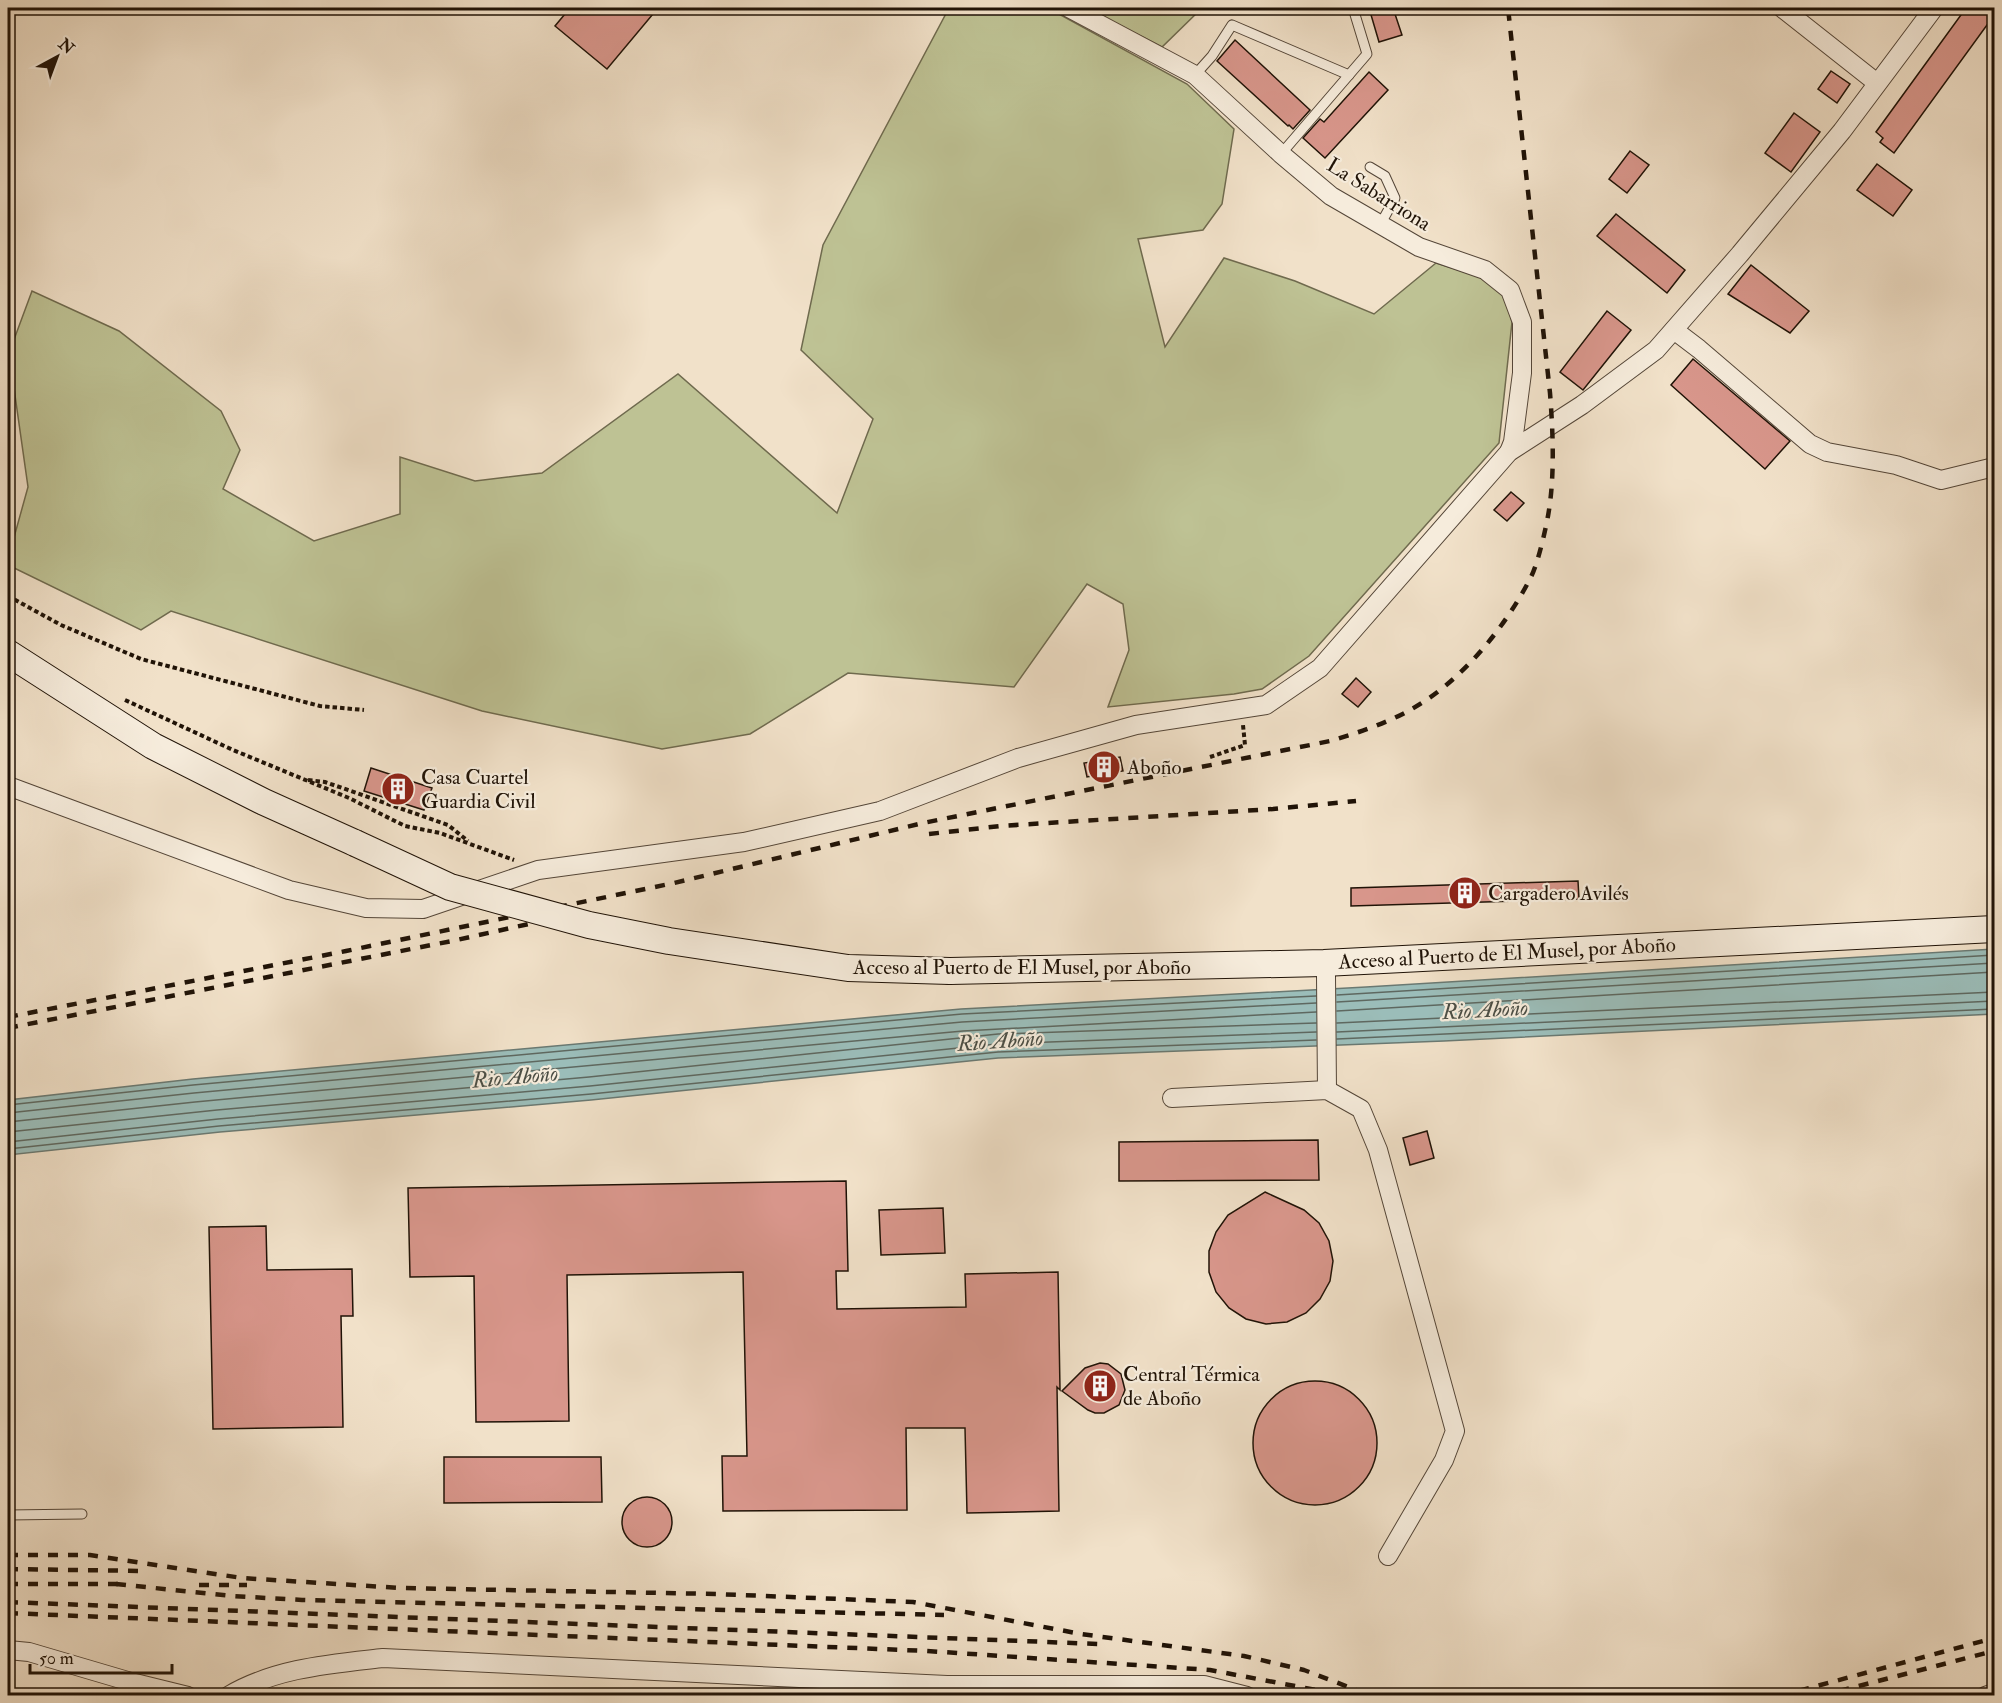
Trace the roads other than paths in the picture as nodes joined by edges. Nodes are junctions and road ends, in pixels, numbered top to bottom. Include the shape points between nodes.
1 (1069, 8) edge
2 (1353, 8) edge
3 (1782, 8) edge
4 (1934, 8) edge
5 (1196, 75) junction
6 (1349, 75) junction
7 (1877, 83) junction
8 (1281, 154) junction
9 (1370, 167) dead end
10 (1380, 225) junction
11 (1674, 330) junction
12 (1509, 452) junction
13 (1995, 467) edge
14 (8, 653) edge
15 (8, 786) edge
16 (1995, 928) edge
17 (1325, 970) junction
18 (1327, 1090) junction
19 (1172, 1098) dead end
20 (82, 1514) dead end
21 (8, 1515) edge
22 (1388, 1556) dead end
23 (8, 1650) edge
24 (1995, 1693) edge
25 (188, 1695) edge
26 (228, 1695) edge
27 (1247, 1695) edge
28 (1985, 1695) edge

1 - 5 street, La Sabarriona
2 - 6 lane via 1367,54
3 - 7 street
4 - 7 street
5 - 6 lane via 1232,25
5 - 8 street, La Sabarriona
6 - 8 lane
7 - 11 street via 1842,131
8 - 10 street, La Sabarriona via 1331,196
9 - 10 lane via 1385,176 1395,198
10 - 12 street, La Sabarriona via 1419,248 1485,270 1510,290 1522,322 1522,363
11 - 12 street via 1647,357
11 - 13 street via 1810,444 1827,452 1896,465 1941,480
12 - 15 street via 1320,668 1266,705 1136,725 1018,758 880,811 755,840 538,870 423,909 366,908 289,890
14 - 17 street, Acceso al Puerto de El Musel, por Aboño, bridge via 153,746 264,802 450,886 590,926 848,968
16 - 17 street, Acceso al Puerto de El Musel, por Aboño
17 - 18 street
18 - 19 street
18 - 22 street via 1361,1109 1378,1150 1455,1431 1444,1460
20 - 21 lane
23 - 25 street via 29,1652
24 - 28 street
26 - 27 street via 274,1675 383,1658 947,1685 1204,1685

